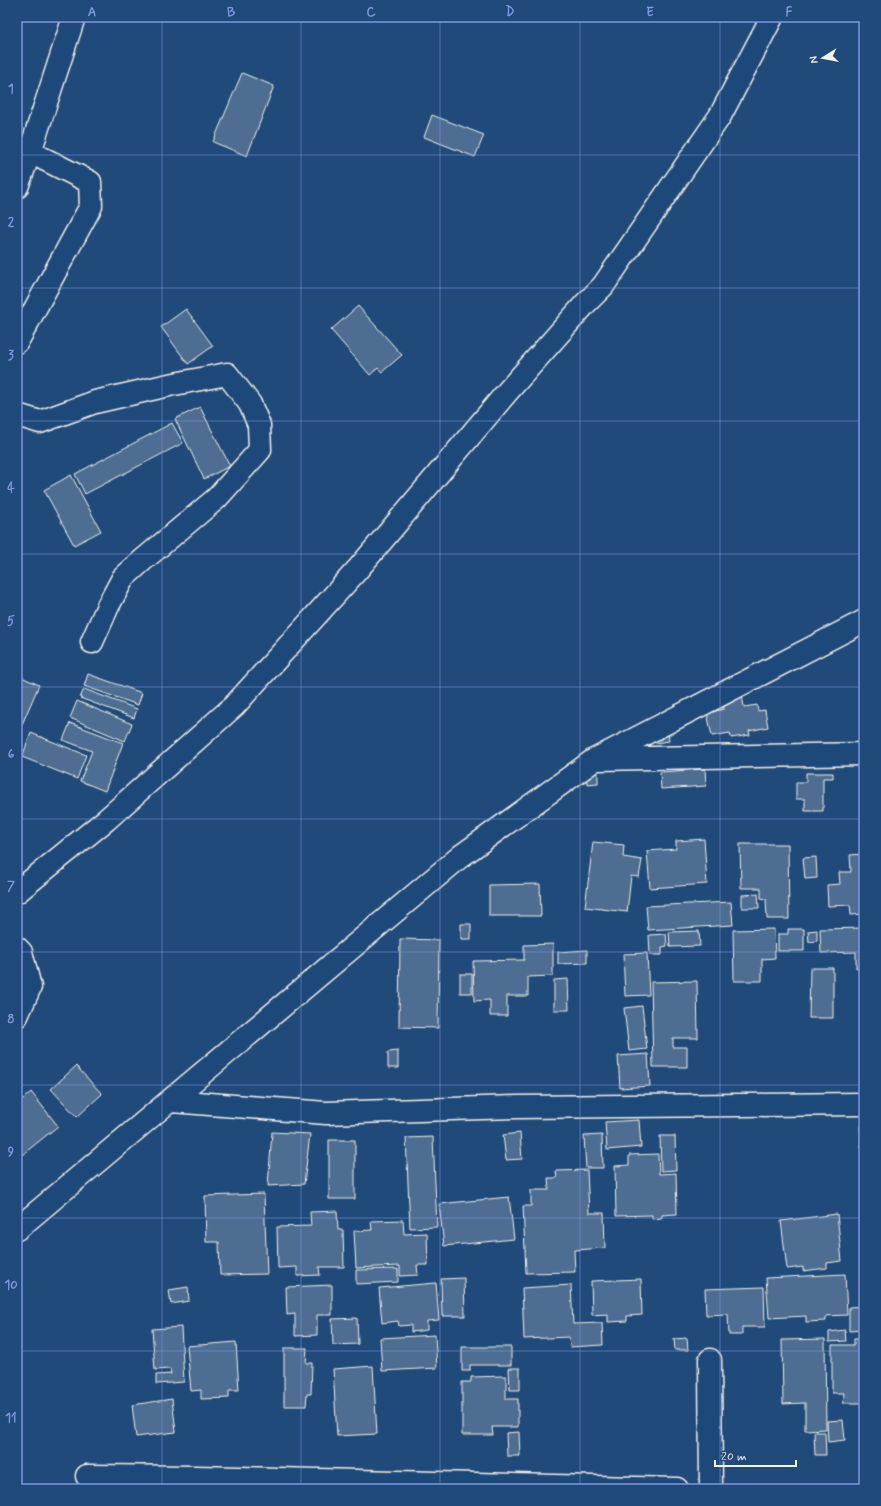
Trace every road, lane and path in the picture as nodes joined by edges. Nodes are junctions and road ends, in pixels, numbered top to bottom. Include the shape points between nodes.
1 (74, 17) edge
2 (772, 17) edge
3 (30, 152) junction
4 (17, 186) edge
5 (17, 342) edge
6 (17, 415) edge
7 (864, 621) edge
8 (92, 642) dead end
9 (864, 754) edge
10 (594, 760) junction
11 (17, 892) edge
12 (17, 948) edge
13 (17, 1016) edge
14 (171, 1101) junction
15 (864, 1104) edge
16 (17, 1229) edge
17 (710, 1360) dead end
18 (87, 1476) dead end
19 (677, 1489) edge
20 (711, 1489) edge

1 - 3 street
2 - 11 street via 720,116 603,286 508,391 358,569 234,706 106,820
3 - 4 street
3 - 5 street via 90,182 91,206
6 - 8 street via 40,422 95,402 227,374 250,404 259,425 260,450 217,498 123,578
7 - 10 street
9 - 10 street
10 - 14 street via 461,856
12 - 13 street via 21,952 30,987
14 - 15 street via 326,1114 516,1107
14 - 16 street
17 - 20 street
18 - 19 street

